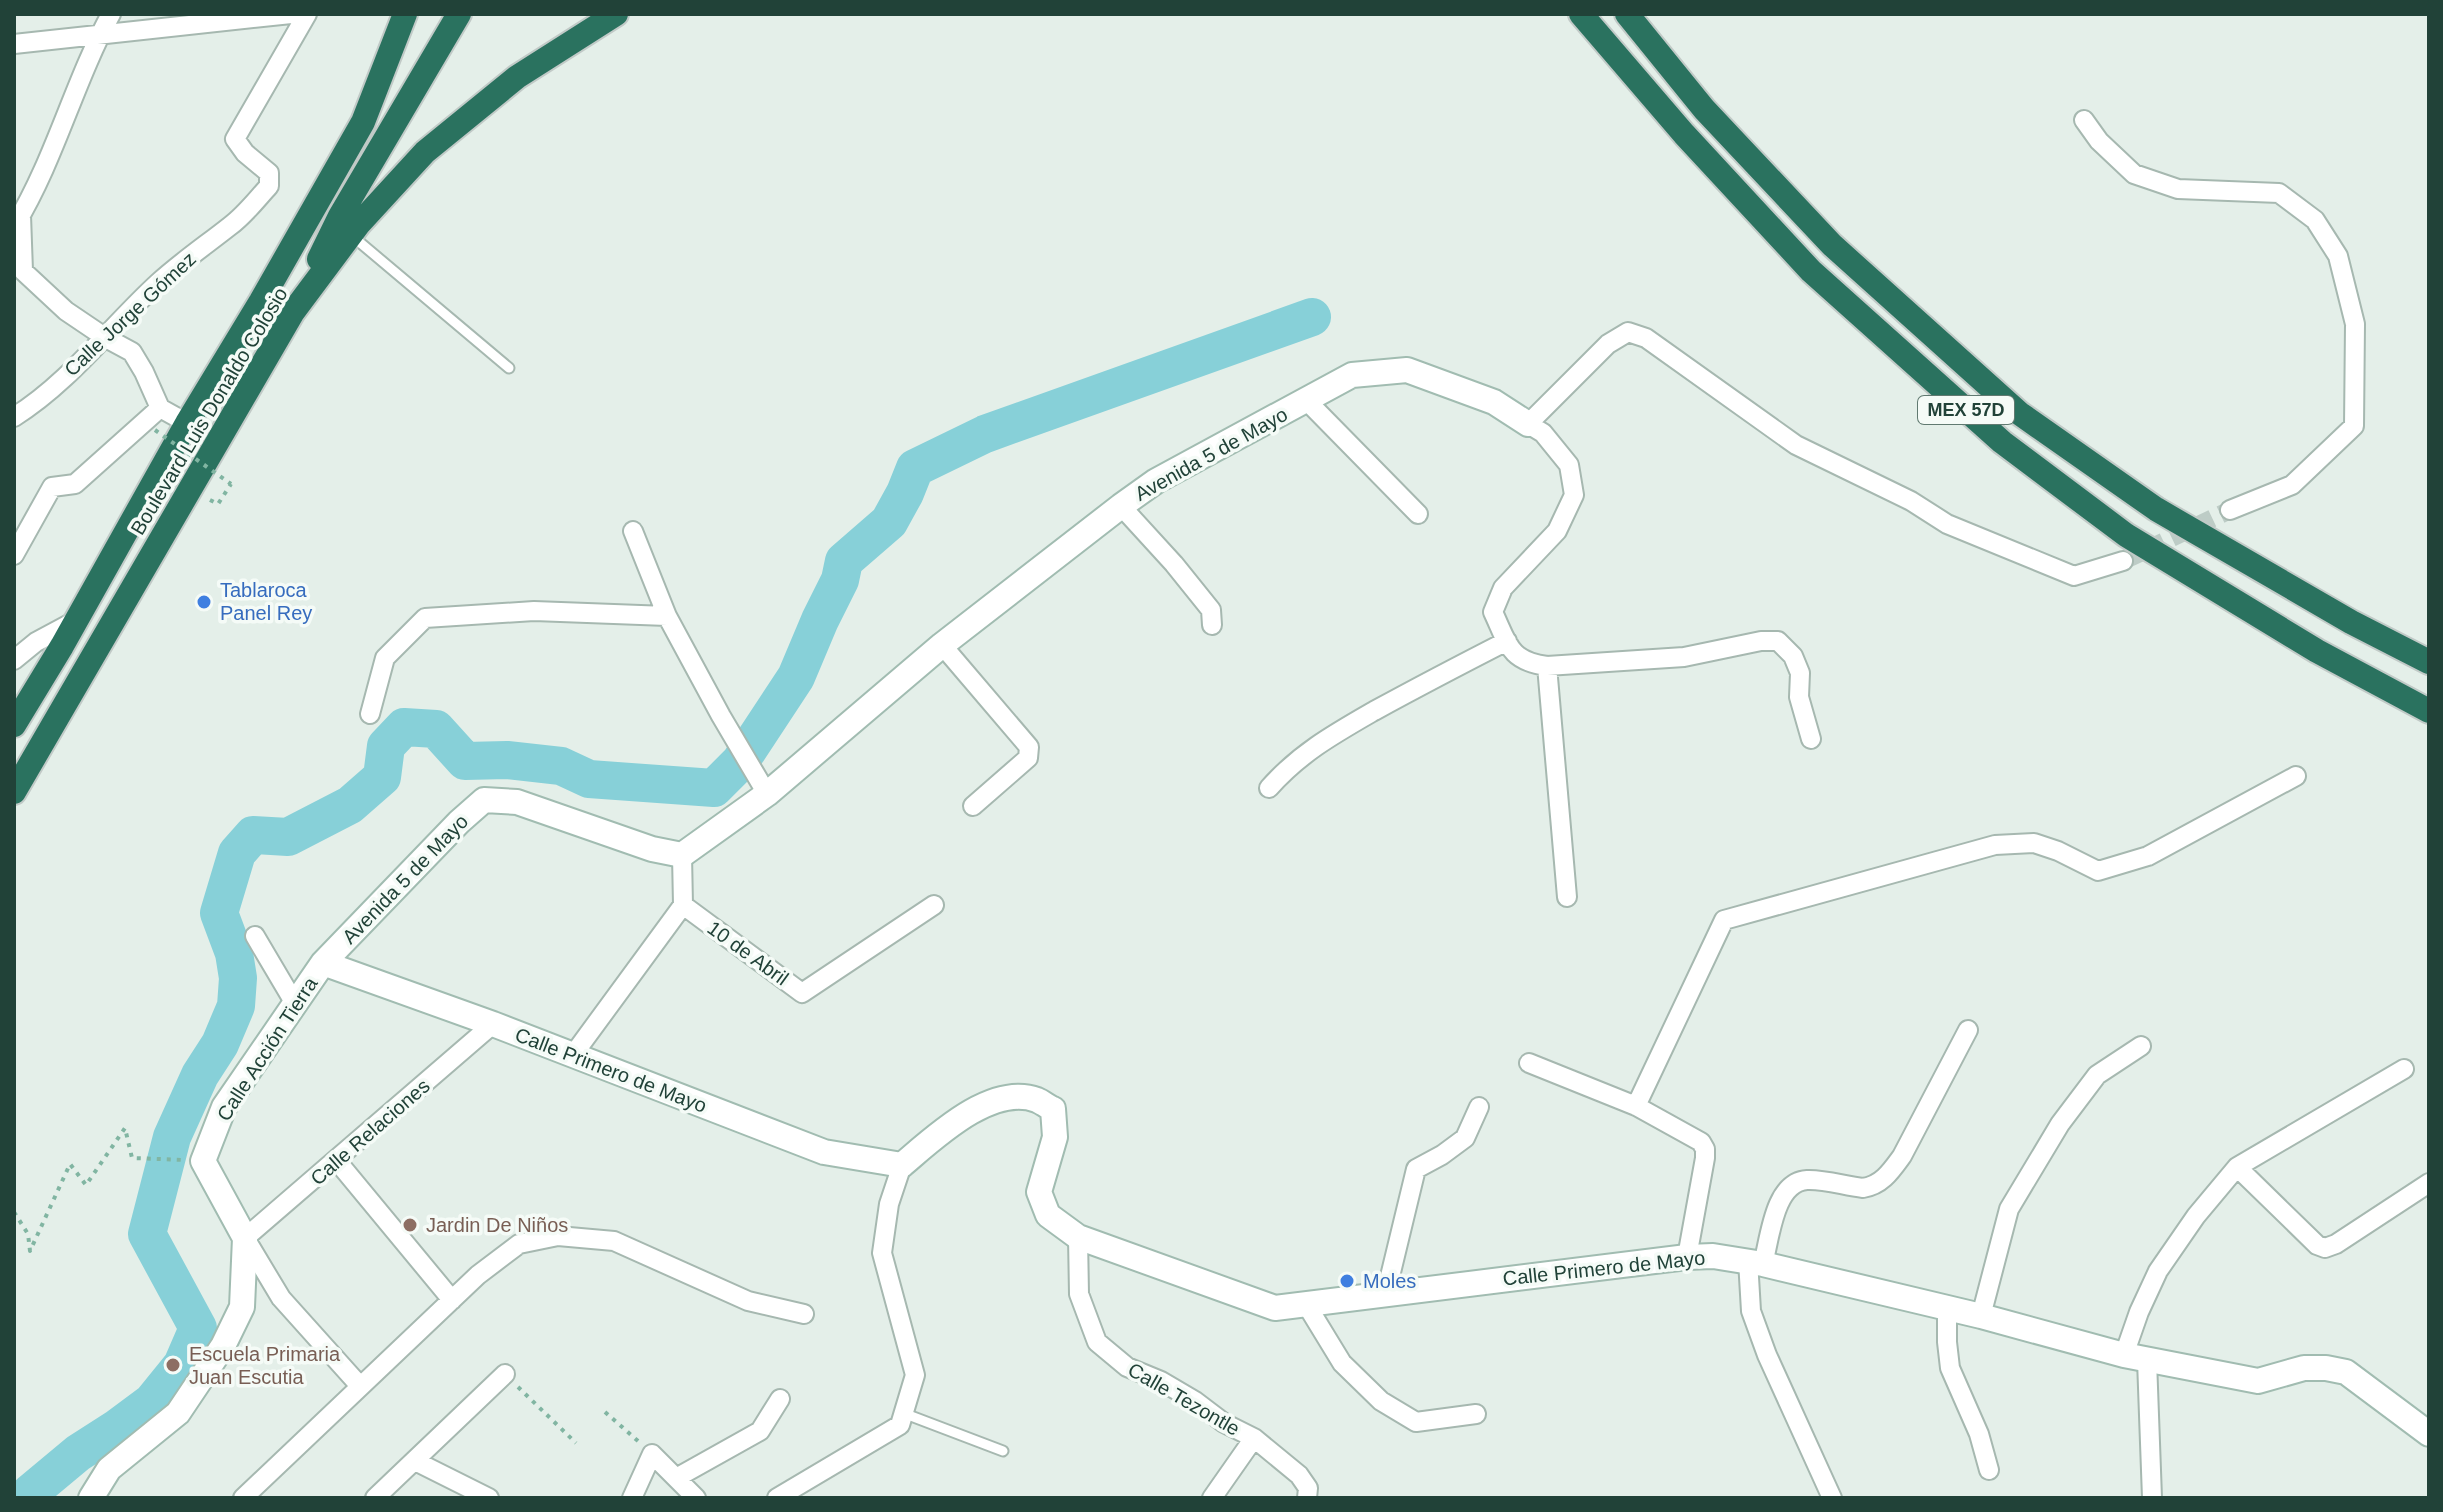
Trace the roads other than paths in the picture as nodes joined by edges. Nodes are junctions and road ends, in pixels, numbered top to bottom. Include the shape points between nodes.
1 (111, 14) edge
2 (291, 14) edge
3 (307, 14) edge
4 (405, 14) edge
5 (459, 14) edge
6 (616, 14) edge
7 (1581, 14) edge
8 (1627, 14) edge
9 (99, 36) junction
10 (14, 44) edge
11 (2084, 120) dead end
12 (18, 221) edge
13 (351, 235) junction
14 (293, 312) junction
15 (106, 338) junction
16 (509, 368) dead end
17 (1307, 401) junction
18 (160, 408) junction
19 (14, 417) edge
20 (187, 423) junction
21 (1528, 424) junction
22 (1121, 506) junction
23 (2230, 510) tunnel mouth
24 (1418, 514) dead end
25 (633, 531) dead end
26 (14, 555) edge
27 (2123, 561) tunnel mouth
28 (667, 616) junction
29 (77, 620) junction
30 (1212, 625) dead end
31 (1507, 641) junction
32 (942, 645) junction
33 (14, 660) edge
34 (2429, 662) edge
35 (1547, 666) junction
36 (2429, 711) edge
37 (370, 714) dead end
38 (14, 725) edge
39 (1811, 739) dead end
40 (2296, 776) dead end
41 (1269, 788) dead end
42 (14, 792) edge
43 (766, 793) junction
44 (973, 806) dead end
45 (682, 855) junction
46 (1567, 897) dead end
47 (683, 905) junction
48 (934, 905) dead end
49 (255, 936) dead end
50 (323, 963) junction
51 (294, 1002) junction
52 (493, 1024) junction
53 (1968, 1030) dead end
54 (2141, 1046) dead end
55 (573, 1055) junction
56 (1529, 1063) dead end
57 (2404, 1069) dead end
58 (1636, 1106) junction
59 (1479, 1107) dead end
60 (337, 1161) junction
61 (902, 1165) junction
62 (2237, 1167) junction
63 (2429, 1183) edge
64 (1078, 1237) junction
65 (245, 1238) junction
66 (1687, 1257) junction
67 (1756, 1262) junction
68 (1386, 1293) junction
69 (452, 1300) junction
70 (1306, 1304) junction
71 (1947, 1308) junction
72 (804, 1314) dead end
73 (1981, 1316) junction
74 (2135, 1357) junction
75 (505, 1374) road end
76 (360, 1386) junction
77 (780, 1399) dead end
78 (903, 1413) junction
79 (1476, 1414) dead end
80 (2429, 1434) edge
81 (1254, 1438) junction
82 (1003, 1451) dead end
83 (415, 1461) junction
84 (1989, 1470) dead end
85 (676, 1478) junction
86 (91, 1498) edge
87 (243, 1498) edge
88 (375, 1498) edge
89 (489, 1498) edge
90 (632, 1498) edge
91 (696, 1498) edge
92 (777, 1498) edge
93 (1212, 1498) edge
94 (1307, 1498) edge
95 (1832, 1498) edge
96 (2152, 1498) edge

1 - 9 street
2 - 9 street
3 - 15 street, Calle Jorge Gómez via 235,139 269,173 269,186 233,224 156,285
4 - 20 highway, Boulevard Luis Donaldo Colosio via 363,122
5 - 14 highway via 340,216
6 - 13 highway, Boulevard Luis Donaldo Colosio via 517,77 425,152
7 - 36 highway, MEX 57D via 1811,271 2002,442 2126,535 2317,651
8 - 34 highway, MEX 57D via 1704,109 1832,245 2019,413 2156,509
9 - 10 street
9 - 12 street
11 - 23 street via 2134,174 2178,189 2279,193 2315,220 2338,256 2355,324 2354,426 2292,485
12 - 15 street via 23,271 66,311
13 - 14 highway, Boulevard Luis Donaldo Colosio
13 - 16 lane
14 - 42 highway, Boulevard Luis Donaldo Colosio
15 - 18 street via 132,352
15 - 19 street, Calle Jorge Gómez
17 - 21 street, Avenida 5 de Mayo via 1352,375 1407,370 1494,402
17 - 22 street, Avenida 5 de Mayo via 1156,481
17 - 24 street
18 - 20 street
18 - 26 street via 75,484 52,487
20 - 29 highway, Boulevard Luis Donaldo Colosio
21 - 27 street via 1608,344 1628,332 1646,338 1796,445 1947,524 2074,576
21 - 31 street, Avenida 5 de Mayo via 1543,433 1569,465 1574,495 1557,531 1503,588 1493,612
22 - 30 street via 1211,610
22 - 32 street, Avenida 5 de Mayo
25 - 28 street
28 - 37 street via 534,611 425,618 385,658
28 - 43 street
29 - 33 street
29 - 38 highway, Boulevard Luis Donaldo Colosio
31 - 35 street via 1529,664
31 - 41 street via 1317,745
32 - 43 street, Avenida 5 de Mayo
32 - 44 street via 1029,747 1028,758
35 - 39 street via 1684,657 1778,641 1800,673 1799,697
35 - 46 street
40 - 58 street via 2148,856 2098,871 2034,843 1995,845 1724,920
43 - 45 street, Avenida 5 de Mayo
45 - 47 street
45 - 50 street, Avenida 5 de Mayo via 517,802 484,800
47 - 48 street, 10 de Abril via 802,993
47 - 55 street
49 - 51 street
50 - 51 street, Calle Acción Tierra
50 - 52 street, Calle Primero de Mayo
51 - 65 street, Calle Acción Tierra via 224,1107 203,1161
52 - 55 street, Calle Primero de Mayo
52 - 60 street, Calle Relaciones
53 - 67 street via 1889,1174 1863,1188 1807,1180 1792,1184 1780,1197
54 - 73 street via 2097,1075 2016,1197
55 - 61 street, Calle Primero de Mayo via 824,1152
56 - 58 street
57 - 62 street
58 - 66 street via 1705,1149
59 - 68 street via 1465,1138 1416,1169
60 - 65 street, Calle Relaciones
60 - 69 street
61 - 64 street, Calle Primero de Mayo via 945,1128 989,1103 1016,1097 1036,1100 1053,1109 1055,1137 1039,1192 1048,1215
61 - 78 street via 889,1204 882,1253 915,1375
62 - 63 street via 2325,1248
62 - 74 street via 2158,1271 2139,1312
64 - 70 street, Calle Primero de Mayo via 1275,1308
64 - 81 street, Calle Tezontle via 1079,1294 1097,1342 1127,1367 1161,1381
65 - 76 street via 281,1298
65 - 86 street via 242,1307 223,1346 178,1413 109,1469
66 - 67 street, Calle Primero de Mayo
66 - 68 street, Calle Primero de Mayo
67 - 71 street, Calle Primero de Mayo
67 - 95 street via 1751,1311
68 - 70 street, Calle Primero de Mayo
69 - 72 street via 519,1244 558,1236 614,1241 748,1301
69 - 76 street
70 - 79 street via 1342,1363 1381,1401 1416,1422
71 - 73 street, Calle Primero de Mayo
71 - 84 street via 1950,1368
73 - 74 street, Calle Primero de Mayo
74 - 80 street, Calle Primero de Mayo via 2258,1381 2304,1368 2346,1372
74 - 96 street
75 - 83 street
76 - 87 street
77 - 85 street via 760,1431
78 - 82 lane
78 - 92 street via 900,1425
81 - 93 street
81 - 94 street, Calle Tezontle via 1299,1475 1308,1488
83 - 88 street
83 - 89 street
85 - 90 street via 652,1454
85 - 91 street

